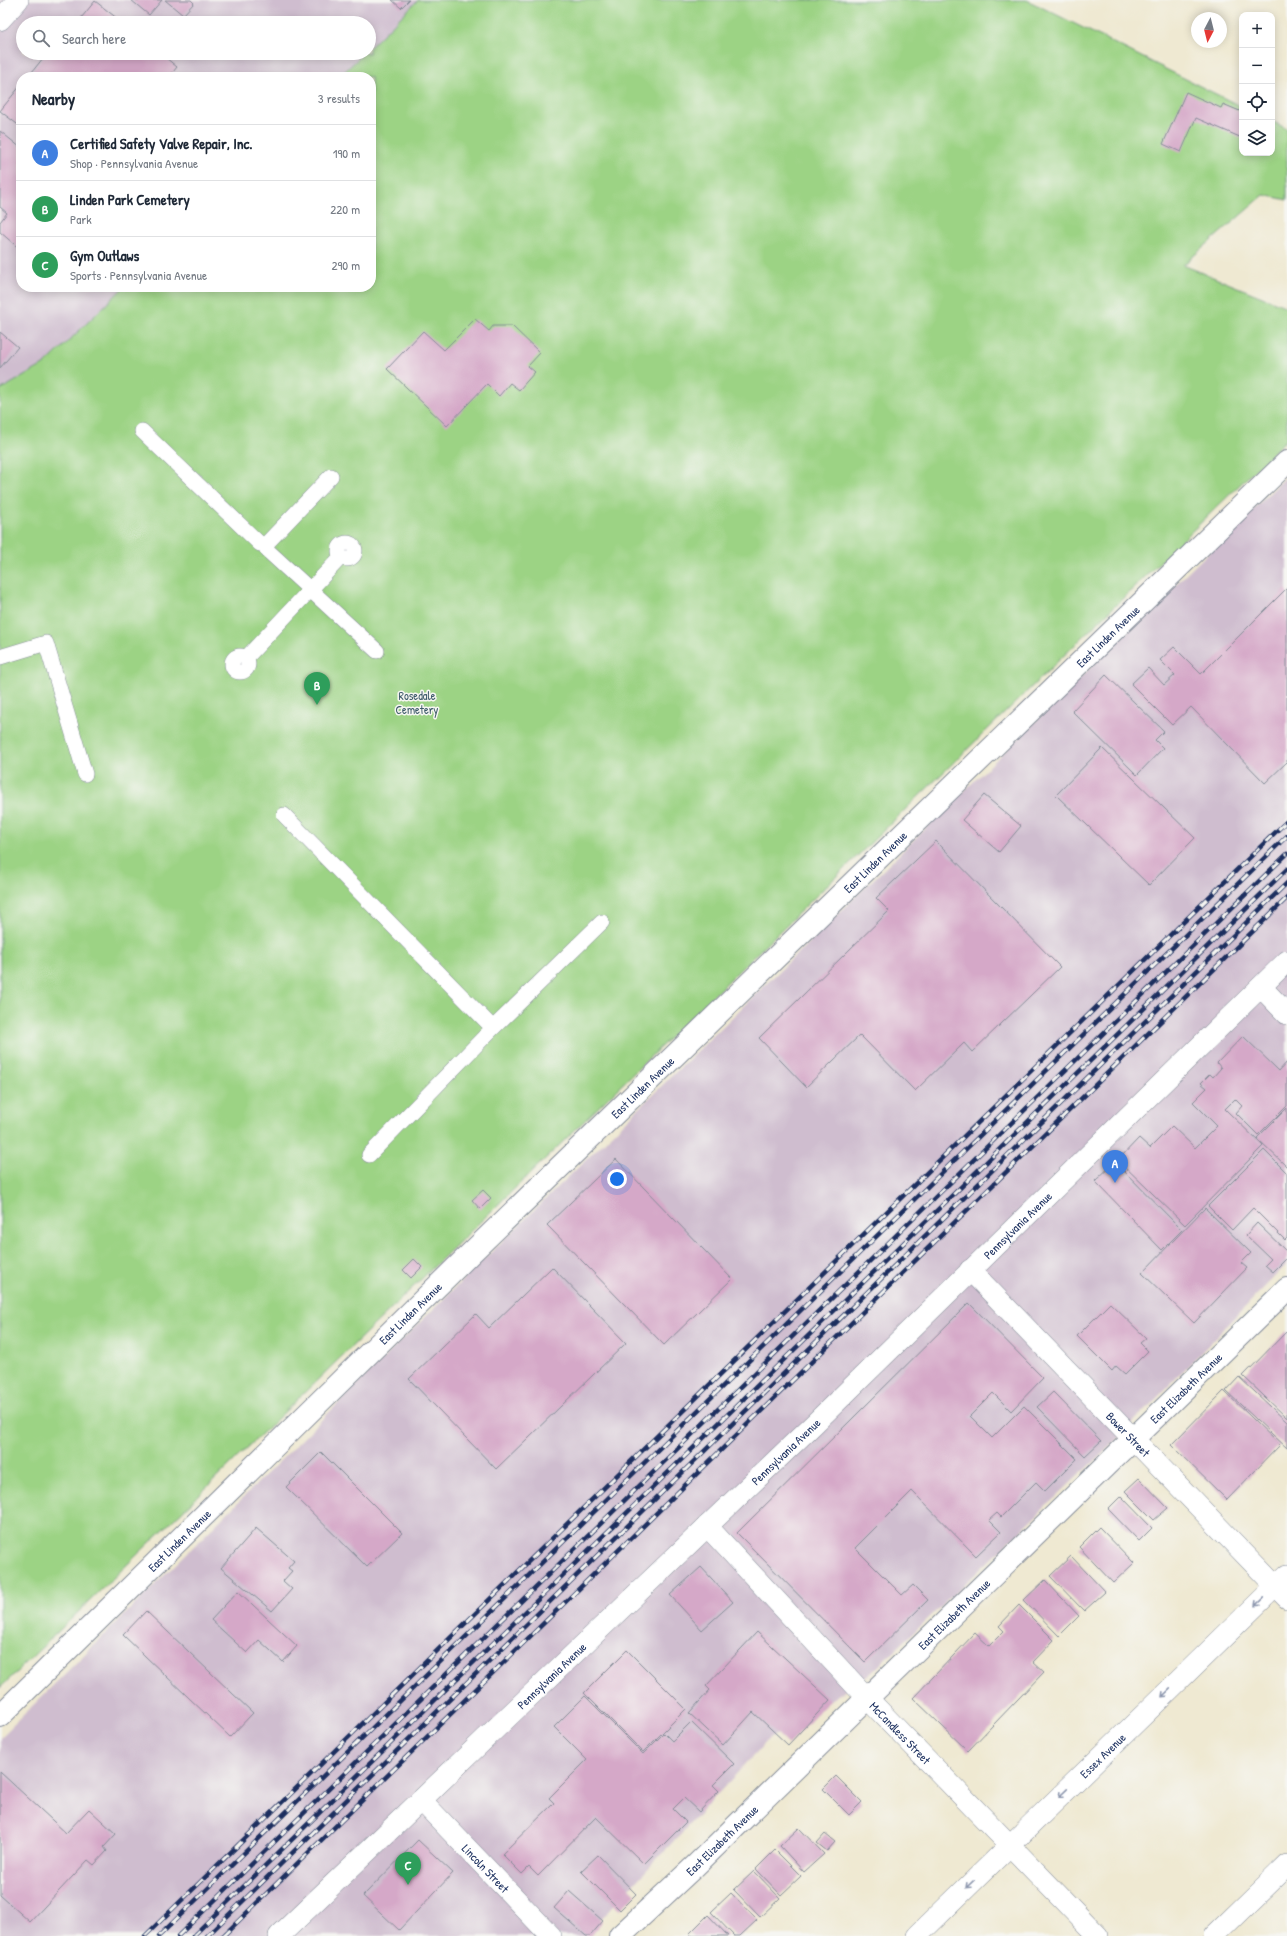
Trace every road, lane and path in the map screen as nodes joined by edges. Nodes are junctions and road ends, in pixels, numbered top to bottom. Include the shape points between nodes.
1 (18, 0) edge
2 (0, 20) edge
3 (142, 431) dead end
4 (1287, 462) edge
5 (331, 476) dead end
6 (265, 546) junction
7 (341, 557) dead end
8 (310, 590) junction
9 (377, 651) dead end
10 (0, 657) edge
11 (246, 658) dead end
12 (85, 774) dead end
13 (284, 815) dead end
14 (602, 922) dead end
15 (1287, 961) edge
16 (1261, 987) junction
17 (1287, 1014) edge
18 (493, 1028) junction
19 (369, 1155) dead end
20 (970, 1270) junction
21 (1287, 1289) edge
22 (1133, 1439) junction
23 (707, 1526) junction
24 (1283, 1586) edge
25 (867, 1698) junction
26 (0, 1716) edge
27 (421, 1800) junction
28 (1010, 1845) junction
29 (1287, 1865) edge
30 (279, 1936) edge
31 (551, 1936) edge
32 (620, 1936) edge
33 (918, 1936) edge
34 (1098, 1936) edge
35 (1214, 1936) edge

1 - 2 street
3 - 6 street
4 - 26 street, East Linden Avenue via 471,1253
5 - 6 street
6 - 8 street
7 - 8 street
8 - 9 street
8 - 11 street
10 - 12 street via 46,643
13 - 18 street
14 - 18 street
15 - 16 street, Pennsylvania Avenue
16 - 17 street
16 - 20 street, Pennsylvania Avenue
18 - 19 street
20 - 22 street, Bower Street
20 - 23 street, Pennsylvania Avenue
21 - 22 street, East Elizabeth Avenue
22 - 24 street, Bower Street
22 - 25 street, East Elizabeth Avenue
23 - 25 street, McCandless Street
23 - 27 street, Pennsylvania Avenue
24 -> 28 street, Essex Avenue
25 - 28 street, McCandless Street
25 - 32 street, East Elizabeth Avenue
27 - 30 street, Pennsylvania Avenue
27 - 31 street, Lincoln Street
28 -> 33 street, Essex Avenue
28 - 34 street, McCandless Street
29 - 35 street

